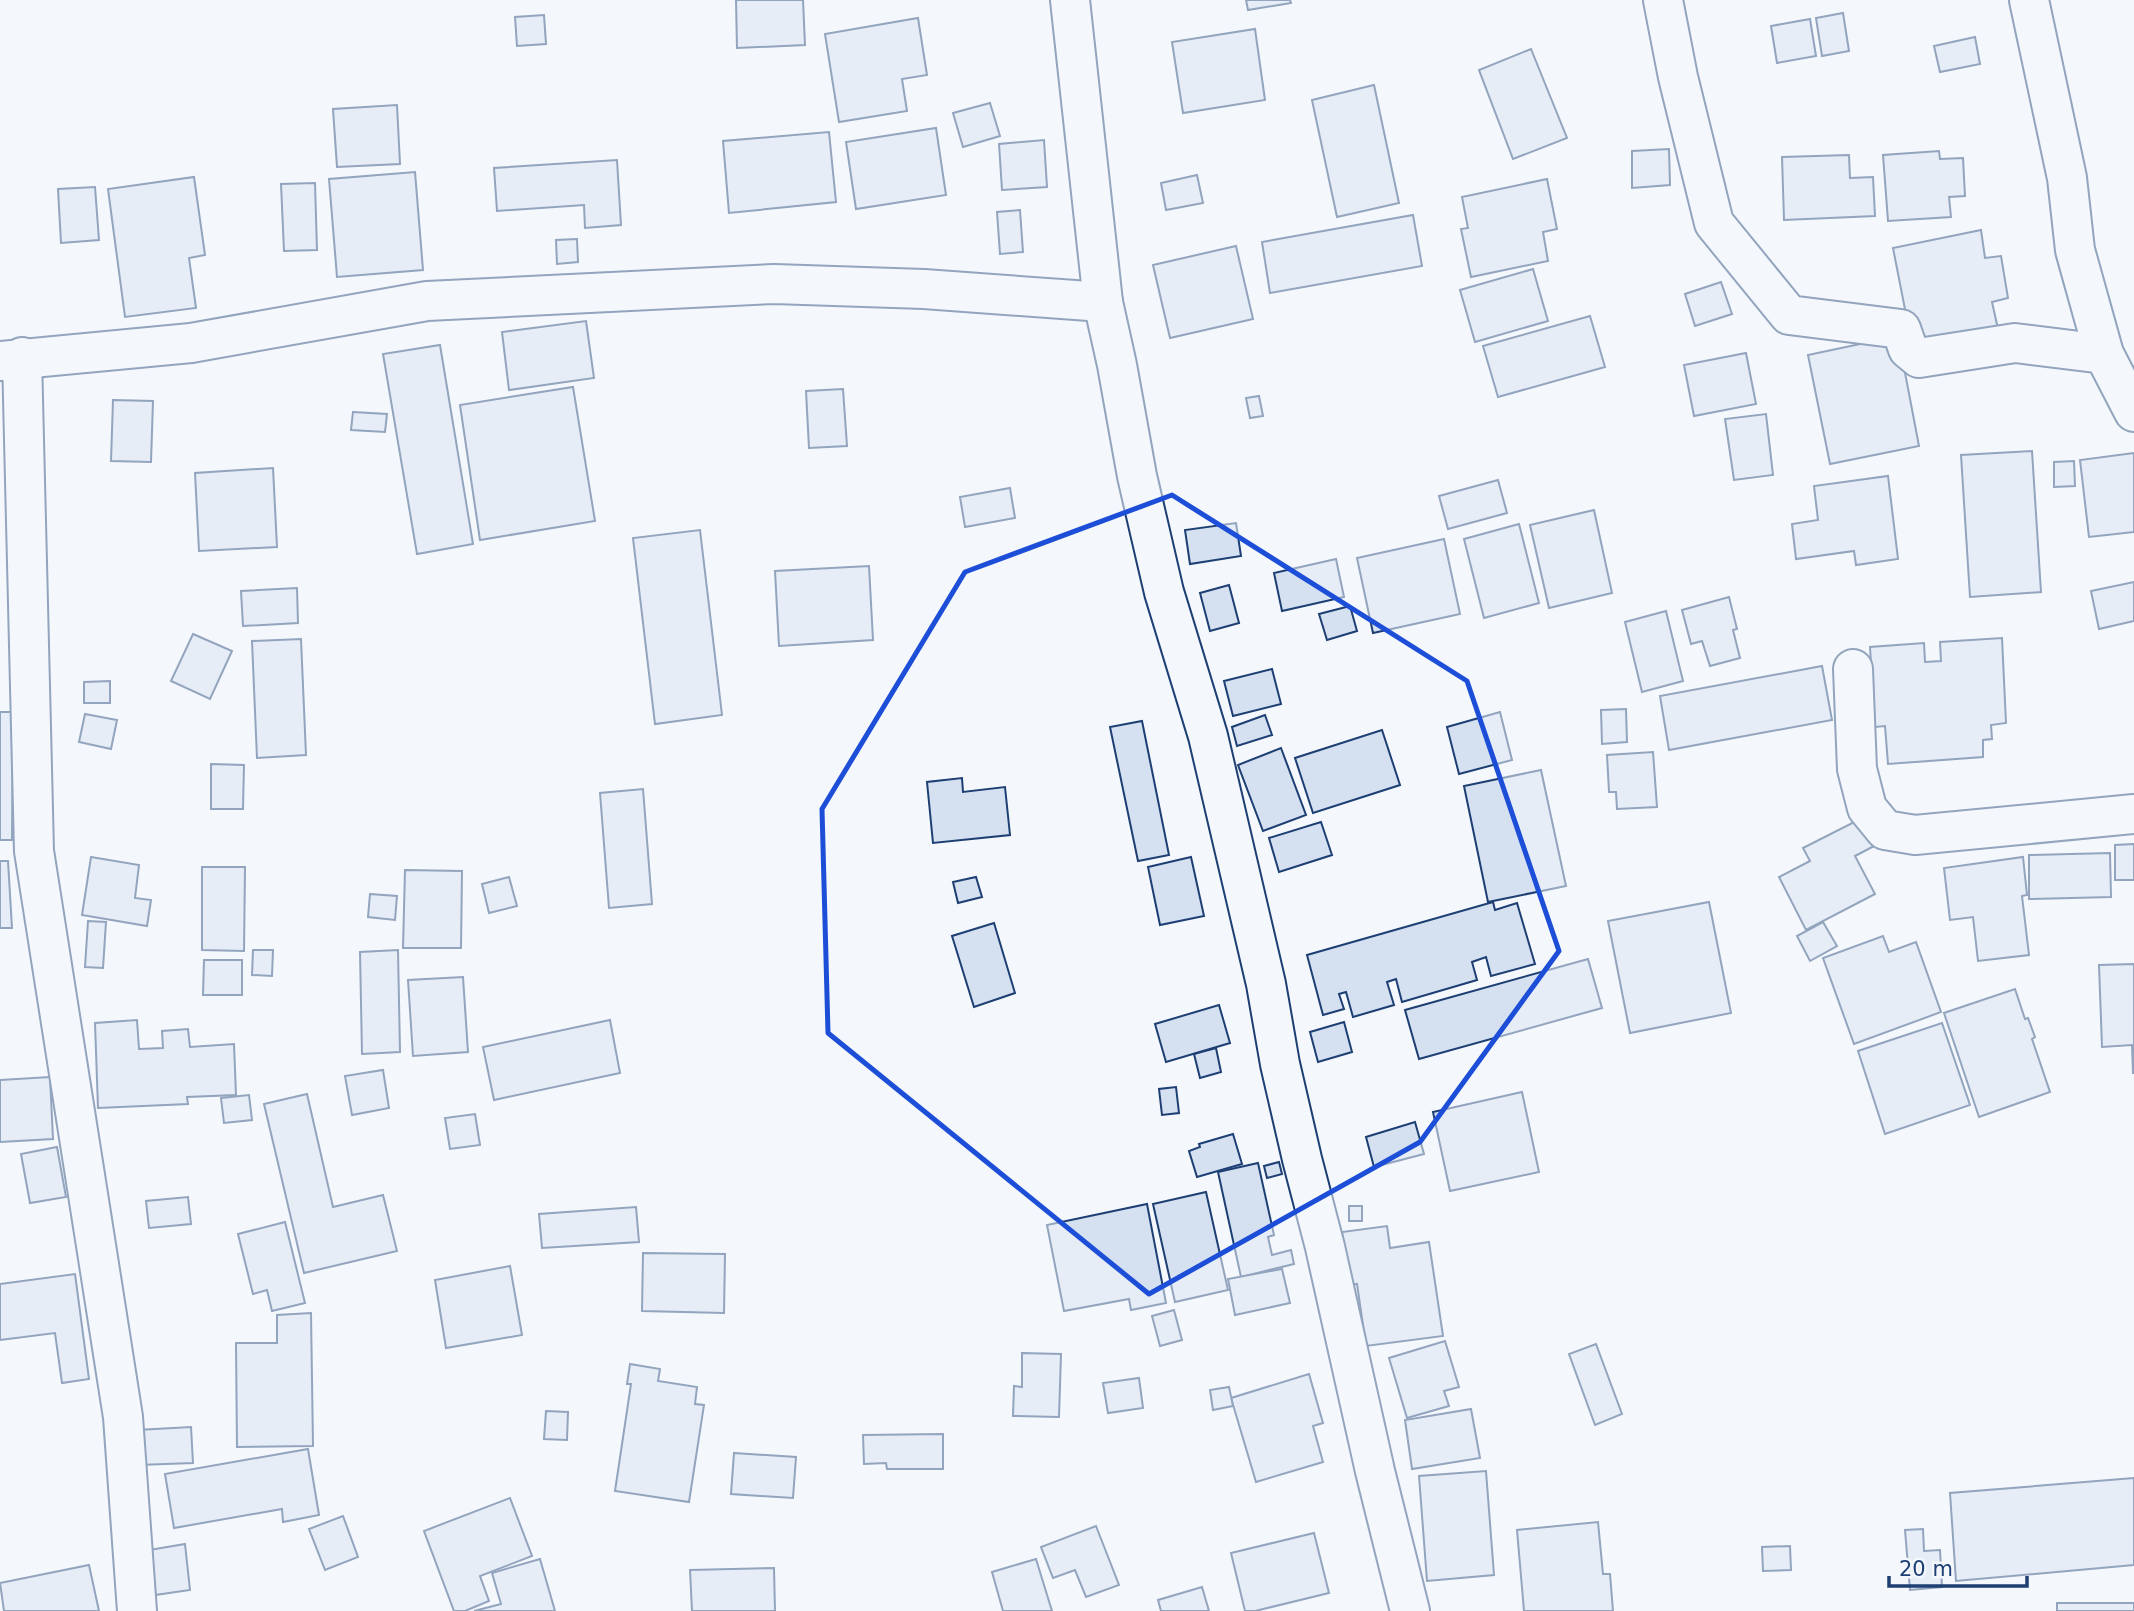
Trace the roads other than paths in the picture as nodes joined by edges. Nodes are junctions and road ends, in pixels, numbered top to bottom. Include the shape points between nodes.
1 (1070, 0) edge
2 (1663, 0) edge
3 (2029, 0) edge
4 (1103, 302) junction
5 (2104, 354) junction
6 (11, 359) edge
7 (2134, 412) edge
8 (1853, 669) dead end
9 (2134, 814) edge
10 (137, 1611) edge
11 (1410, 1611) edge

1 - 4 street
2 - 5 street via 1714,223 1789,315 1901,329 1909,349 1919,358 2015,343
3 - 5 street via 2067,178 2074,250
4 - 6 street via 924,289 774,285 426,301 191,343
4 - 11 street via 1164,592 1208,736
5 - 7 street
6 - 10 street via 34,851 123,1417
8 - 9 street via 1857,769 1867,808 1885,830 1915,835

